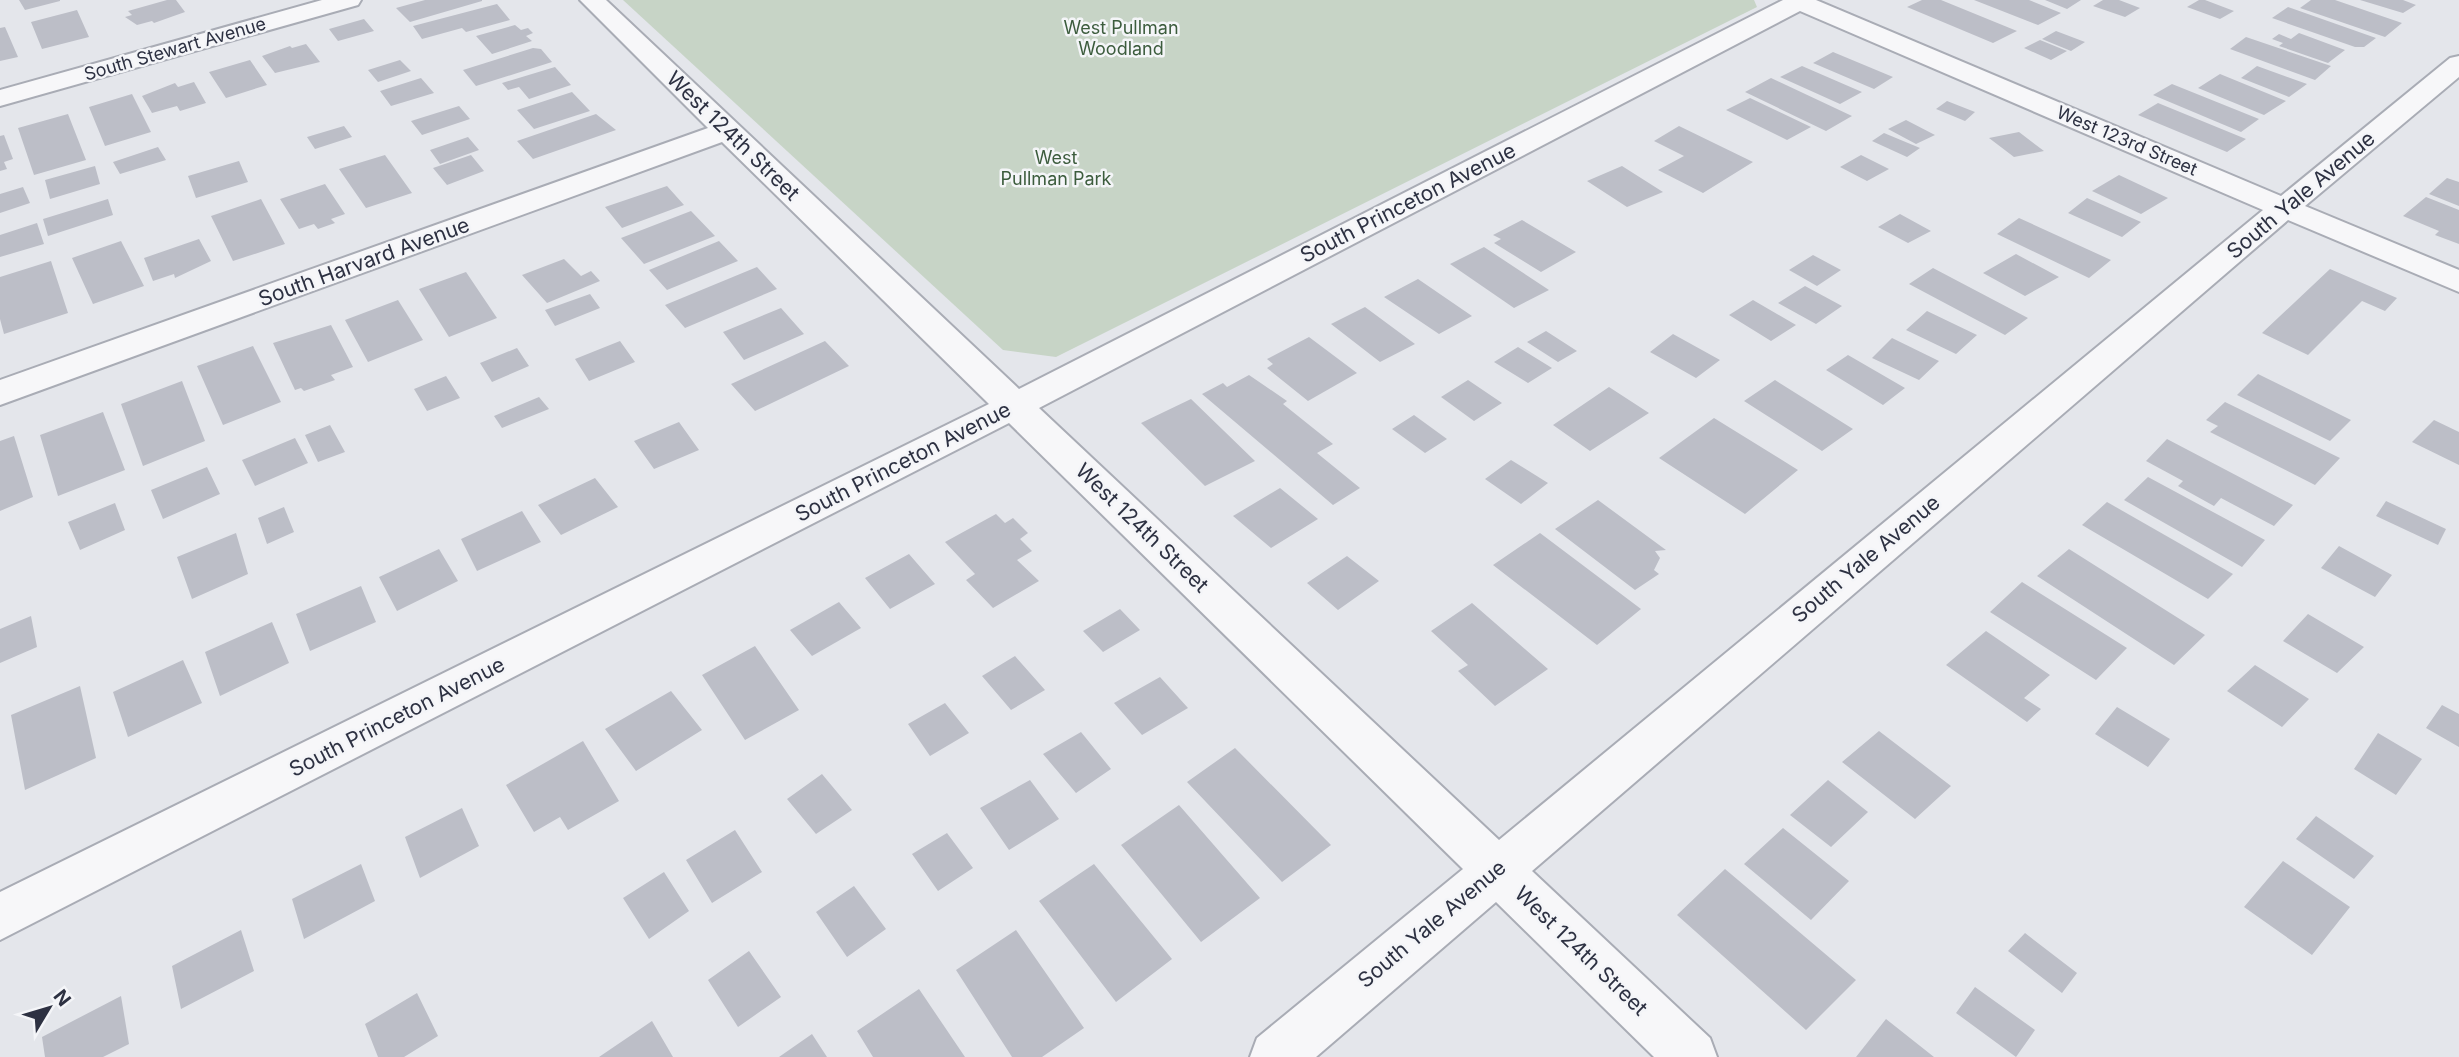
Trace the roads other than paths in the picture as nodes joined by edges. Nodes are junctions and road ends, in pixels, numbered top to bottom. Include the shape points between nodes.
1 (349, 0) edge
2 (592, 0) edge
3 (1799, 1) edge
4 (2459, 64) edge
5 (0, 98) edge
6 (728, 130) junction
7 (2284, 208) junction
8 (2459, 282) edge
9 (0, 393) edge
10 (1014, 406) junction
11 (1496, 869) junction
12 (0, 917) edge
13 (1276, 1057) edge
14 (1691, 1057) edge

1 - 5 street, South Stewart Avenue
2 - 6 street, West 124th Street
3 - 7 street, West 123rd Street
3 - 10 street, South Princeton Avenue
4 - 7 street, South Yale Avenue
6 - 9 street, South Harvard Avenue
6 - 10 street, West 124th Street
7 - 8 street, West 123rd Street
7 - 11 street, South Yale Avenue
10 - 11 street, West 124th Street
10 - 12 street, South Princeton Avenue
11 - 13 street, South Yale Avenue
11 - 14 street, West 124th Street

